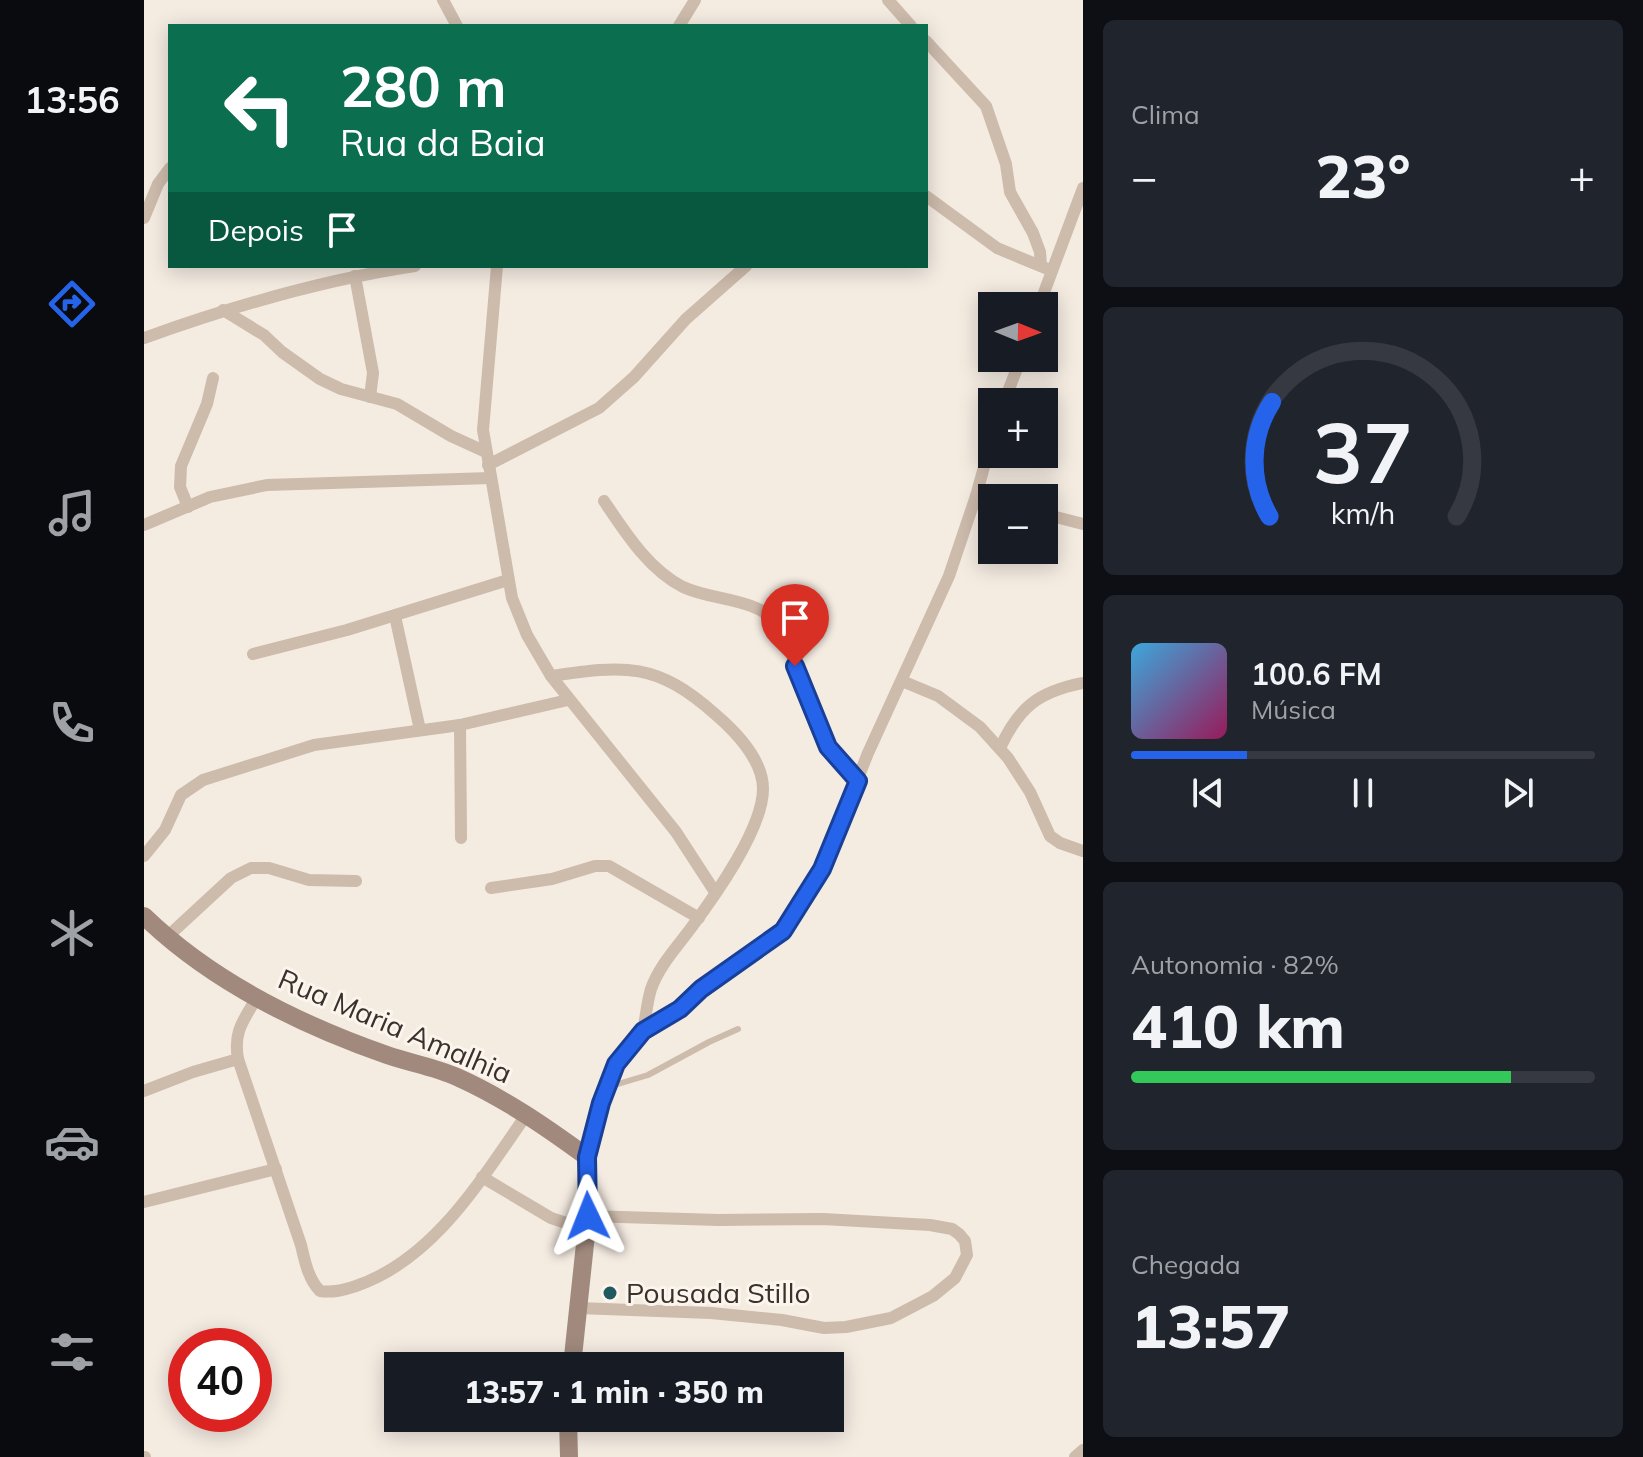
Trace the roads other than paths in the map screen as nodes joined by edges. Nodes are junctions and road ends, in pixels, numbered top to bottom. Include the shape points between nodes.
1 (443, 0) edge
2 (695, 0) edge
3 (888, 0) edge
4 (456, 24) edge
5 (680, 24) edge
6 (909, 24) edge
7 (928, 43) edge
8 (168, 171) edge
9 (1083, 188) edge
10 (928, 197) edge
11 (144, 218) edge
12 (403, 268) edge
13 (497, 268) edge
14 (744, 268) edge
15 (1046, 268) junction
16 (355, 276) junction
17 (1042, 292) edge
18 (223, 310) junction
19 (144, 338) edge
20 (213, 378) dead end
21 (370, 397) junction
22 (488, 465) junction
23 (984, 468) edge
24 (976, 496) joint
25 (604, 501) dead end
26 (188, 507) junction
27 (1058, 518) edge
28 (1083, 524) edge
29 (144, 525) edge
30 (508, 580) junction
31 (395, 616) junction
32 (253, 654) dead end
33 (551, 676) junction
34 (902, 681) junction
35 (1083, 683) edge
36 (568, 700) junction
37 (460, 725) junction
38 (420, 730) junction
39 (1000, 748) junction
40 (858, 781) junction
41 (461, 838) dead end
42 (1083, 851) edge
43 (144, 856) edge
44 (356, 881) dead end
45 (491, 888) dead end
46 (715, 892) junction
47 (144, 916) edge
48 (699, 918) junction
49 (166, 938) junction
50 (257, 997) junction
51 (738, 1029) dead end
52 (643, 1031) junction
53 (238, 1059) junction
54 (608, 1087) junction
55 (144, 1091) edge
56 (527, 1114) junction
57 (587, 1157) junction
58 (276, 1169) junction
59 (482, 1177) junction
60 (144, 1202) edge
61 (587, 1223) junction
62 (578, 1308) junction
63 (573, 1352) edge
64 (568, 1432) edge
65 (1083, 1450) edge
66 (569, 1457) edge
67 (1075, 1457) edge

1 - 4 street
2 - 5 street
3 - 6 street
7 - 15 street via 986,106 1010,192
8 - 11 street
9 - 15 street
10 - 15 street via 997,248
12 - 16 street
13 - 22 street via 484,399
14 - 22 street via 599,408
15 - 17 street
16 - 18 street
16 - 21 street via 373,373
18 - 19 street
18 - 21 street via 320,379
20 - 26 street via 181,466 180,487
21 - 22 street via 407,409
22 - 26 street via 267,485
22 - 30 street
23 - 24 street
24 - 34 street via 949,576
25 - 40 street via 665,575 706,596 752,606 779,624 828,747
26 - 29 street
27 - 28 street
30 - 31 street
30 - 33 street via 518,616
31 - 32 street
31 - 38 street
33 - 36 street
33 - 46 street via 599,669 657,676 696,697 738,736 759,768 760,811
34 - 39 street via 967,715
34 - 40 street
35 - 39 street via 1035,698
36 - 37 street
36 - 46 street via 676,832
37 - 38 street
37 - 41 street
38 - 43 street via 314,745 203,780 181,795 165,830
39 - 42 street via 1030,792 1050,836
40 - 52 street via 822,869 783,931
44 - 49 street via 323,882 251,868 231,878
45 - 48 street via 609,866
46 - 48 street
47 - 49 street, Rua Maria Amalhia
48 - 52 street via 651,988
49 - 50 street, Rua Maria Amalhia
50 - 53 street via 237,1033
50 - 56 street, Rua Maria Amalhia via 332,1033 456,1077
51 - 54 lane via 648,1075
52 - 54 street via 616,1064
53 - 55 street
53 - 58 street
54 - 57 street
56 - 57 street, Rua Maria Amalhia
56 - 59 street
57 - 61 street
58 - 59 street via 311,1278 316,1289 330,1292 401,1265 446,1224
58 - 60 street
59 - 61 street via 551,1218
61 - 62 street
61 - 62 street via 823,1219 930,1225 959,1234 967,1255 955,1278 933,1296 891,1318 846,1327 700,1312
62 - 63 street
64 - 66 street
65 - 67 street

